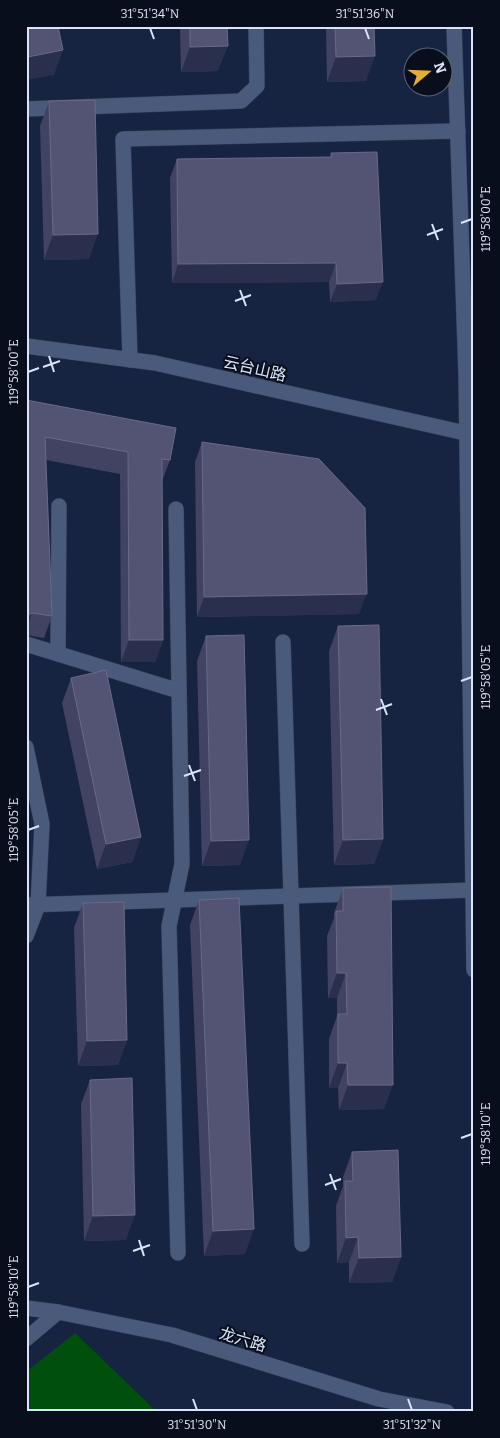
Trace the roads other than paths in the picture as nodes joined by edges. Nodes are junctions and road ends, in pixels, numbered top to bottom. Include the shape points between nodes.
1 (256, 26) edge
2 (454, 26) edge
3 (26, 108) edge
4 (458, 132) junction
5 (26, 346) edge
6 (130, 360) junction
7 (470, 434) edge
8 (59, 506) dead end
9 (176, 509) dead end
10 (283, 642) dead end
11 (26, 644) edge
12 (58, 654) junction
13 (179, 691) junction
14 (26, 747) edge
15 (473, 890) edge
16 (291, 896) junction
17 (174, 900) junction
18 (32, 905) edge
19 (26, 936) edge
20 (474, 970) edge
21 (302, 1244) dead end
22 (178, 1253) dead end
23 (26, 1308) edge
24 (58, 1312) junction
25 (26, 1339) edge
26 (447, 1412) edge

1 - 3 street via 257,86 241,101
2 - 4 street
4 - 6 street via 123,139
4 - 7 street
5 - 6 street, 云台山路
6 - 7 street, 云台山路
7 - 15 street
8 - 12 street
9 - 13 street
10 - 16 street
11 - 12 street
12 - 13 street
13 - 17 street via 182,864
14 - 18 street via 42,824
15 - 16 street
15 - 20 street
16 - 17 street
16 - 21 street
17 - 18 street
17 - 22 street via 169,926
18 - 19 street
23 - 24 street, 龙六路
24 - 25 street
24 - 26 street, 龙六路 via 172,1335 379,1399

